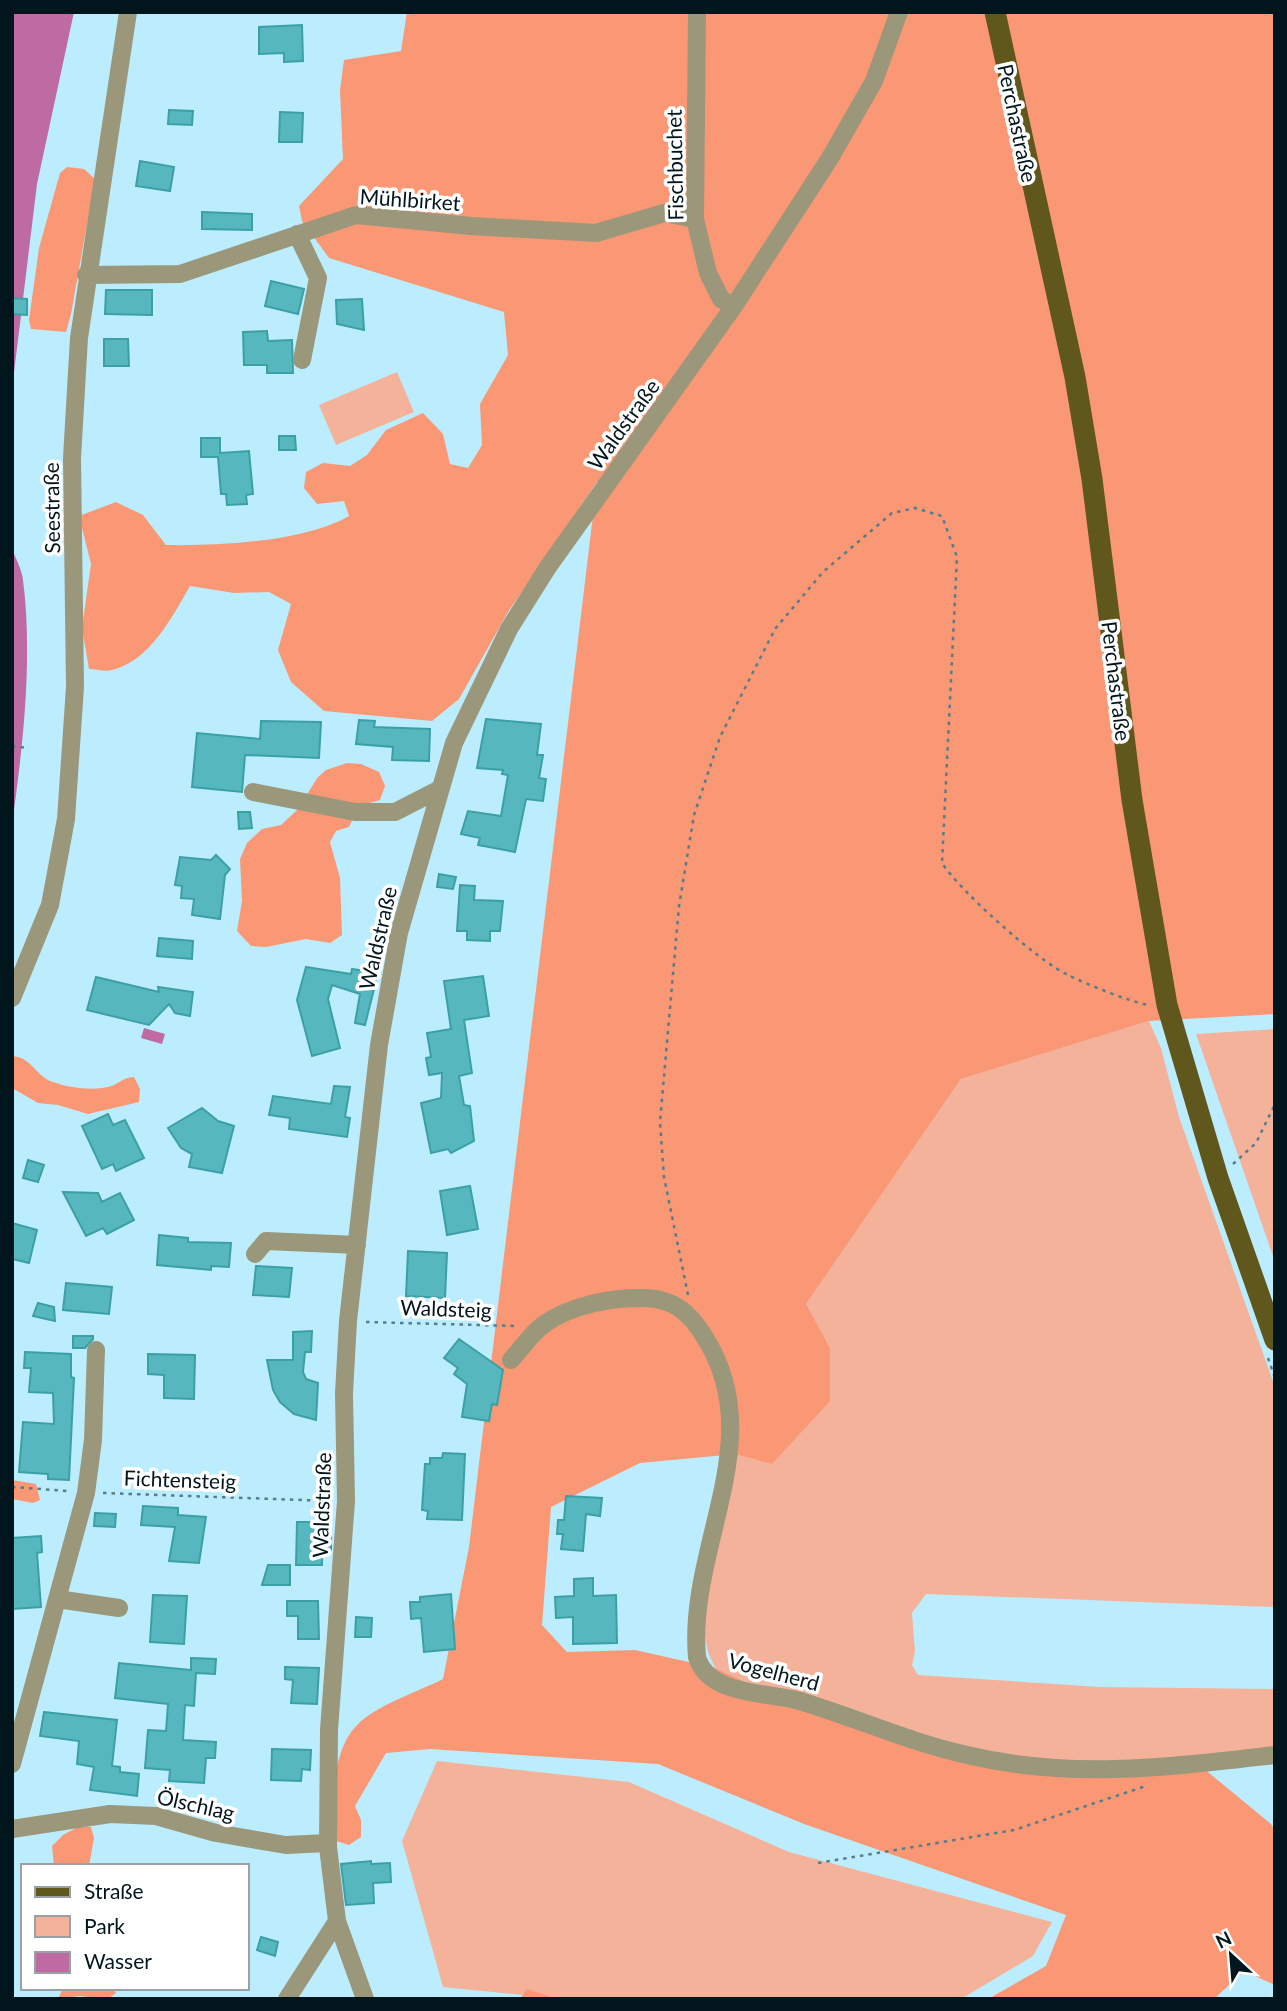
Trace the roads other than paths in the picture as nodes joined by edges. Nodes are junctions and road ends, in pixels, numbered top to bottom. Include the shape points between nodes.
1 (128, 12) edge
2 (697, 12) edge
3 (899, 12) edge
4 (995, 12) edge
5 (695, 219) junction
6 (297, 234) junction
7 (86, 275) junction
8 (734, 306) junction
9 (302, 360) dead end
10 (440, 789) junction
11 (253, 792) dead end
12 (12, 998) edge
13 (357, 1245) junction
14 (255, 1254) dead end
15 (1275, 1340) edge
16 (96, 1350) dead end
17 (511, 1360) dead end
18 (57, 1599) junction
19 (119, 1608) dead end
20 (1275, 1755) edge
21 (12, 1763) edge
22 (12, 1829) edge
23 (328, 1843) junction
24 (337, 1921) junction
25 (287, 1999) edge
26 (365, 1999) edge

1 - 7 street, Seestraße
2 - 5 street, Fischbuchet
3 - 8 street, Waldstraße via 874,81
4 - 15 main road, Perchastraße via 1075,377 1141,864 1167,1005 1217,1178
5 - 6 street, Mühlbirket via 664,213 596,233 356,215
5 - 8 street, Fischbuchet via 708,273 721,299
6 - 7 street, Mühlbirket via 180,274
6 - 9 street via 318,278
7 - 12 street, Seestraße via 72,458 75,687 66,819 50,905
8 - 10 street, Waldstraße via 509,629 473,699
10 - 11 street via 396,813 355,812
10 - 13 street, Waldstraße via 387,992
13 - 14 street via 266,1241
13 - 23 street, Waldstraße via 344,1393 346,1501 329,1730
16 - 18 street via 86,1493
17 - 20 street, Vogelherd via 542,1325 579,1308 642,1298 670,1301 694,1319 726,1385 733,1438 700,1598 696,1644 705,1674 740,1689 796,1700 908,1739 1017,1765 1076,1772
18 - 19 street
18 - 21 street
22 - 23 street, Ölschlag via 110,1814 156,1816 216,1833 286,1845
23 - 24 street, Waldstraße
24 - 25 street
24 - 26 street, Waldstraße

